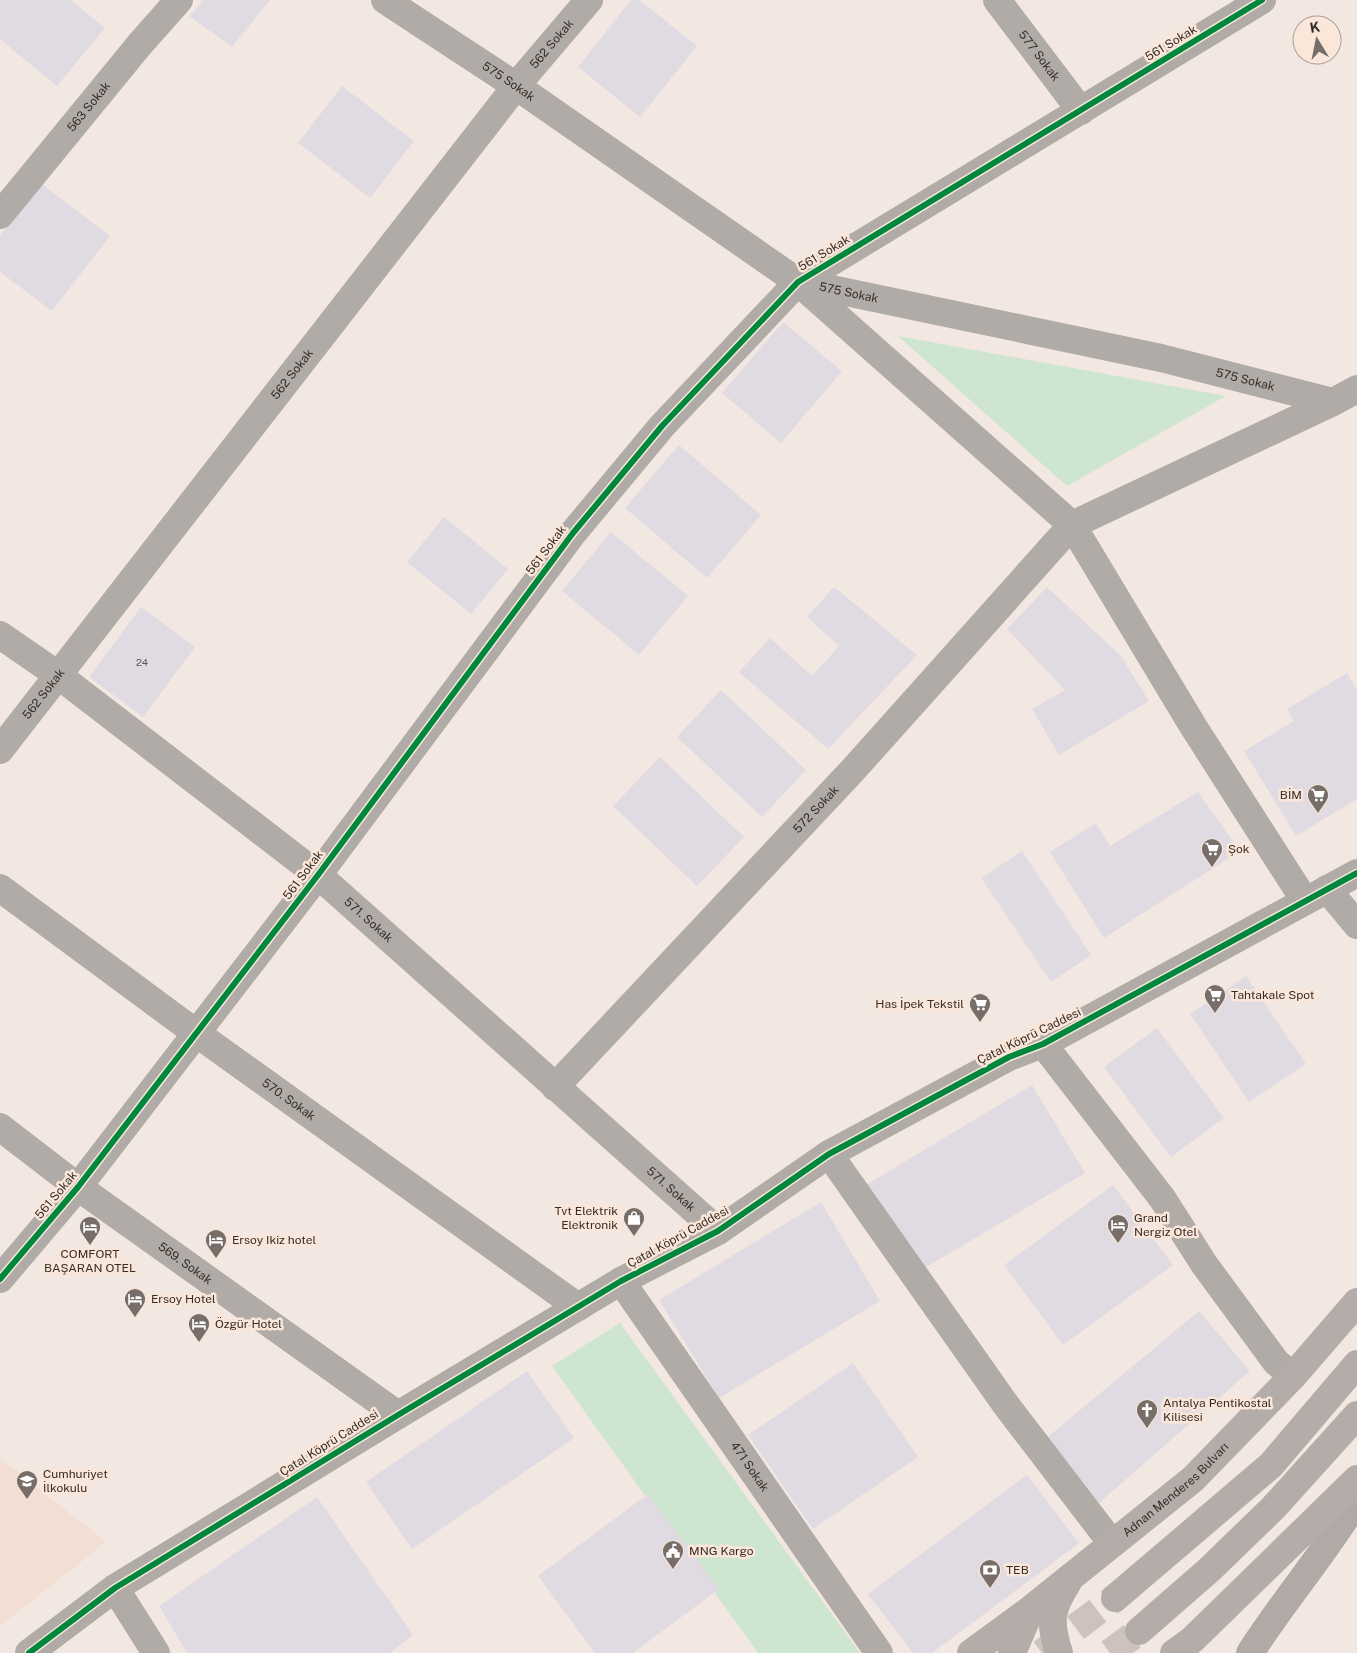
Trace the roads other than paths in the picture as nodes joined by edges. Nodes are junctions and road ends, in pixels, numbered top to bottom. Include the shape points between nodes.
1 (179, 0) edge
2 (384, 0) edge
3 (589, 0) edge
4 (997, 0) edge
5 (1262, 0) edge
6 (516, 86) junction
7 (1081, 111) junction
8 (0, 216) edge
9 (798, 282) junction
10 (1357, 389) edge
11 (1332, 402) junction
12 (1072, 525) junction
13 (0, 634) edge
14 (58, 675) junction
15 (0, 750) edge
16 (1357, 873) edge
17 (318, 875) junction
18 (0, 888) edge
19 (1316, 895) junction
20 (1357, 924) edge
21 (196, 1033) junction
22 (1044, 1044) junction
23 (555, 1088) junction
24 (0, 1127) edge
25 (829, 1154) junction
26 (78, 1187) junction
27 (718, 1231) junction
28 (0, 1279) edge
29 (621, 1281) junction
30 (1357, 1302) edge
31 (578, 1307) junction
32 (1357, 1364) edge
33 (1293, 1376) junction
34 (398, 1414) junction
35 (1357, 1415) edge
36 (1357, 1479) edge
37 (1357, 1500) edge
38 (1104, 1533) dead end
39 (1071, 1576) junction
40 (115, 1588) junction
41 (1115, 1598) tunnel mouth
42 (1031, 1609) junction
43 (1139, 1631) tunnel mouth
44 (29, 1653) edge
45 (156, 1653) edge
46 (879, 1653) edge
47 (971, 1653) edge
48 (1012, 1653) edge
49 (1059, 1653) edge
50 (1174, 1653) edge
51 (1250, 1653) edge

1 - 8 street, 563 Sokak
2 - 6 street, 575 Sokak
3 - 6 street, 562 Sokak
4 - 7 street, 577 Sokak
5 - 7 street, 561 Sokak
6 - 9 street, 575 Sokak
6 - 14 street, 562 Sokak
7 - 9 street, 561 Sokak
9 - 11 street, 575 Sokak via 1161,358
9 - 12 street
9 - 17 street, 561 Sokak via 662,426 572,533
10 - 11 street
11 - 12 street
12 - 19 street via 1193,726
12 - 23 street, 572 Sokak via 852,771
13 - 14 street, 571. Sokak
14 - 15 street, 562 Sokak
14 - 17 street, 571. Sokak
16 - 19 street, Çatal Köprü Caddesi
17 - 21 street, 561 Sokak
17 - 23 street, 571. Sokak
18 - 21 street, 570. Sokak
19 - 20 street
19 - 22 street, Çatal Köprü Caddesi
21 - 26 street, 561 Sokak
21 - 31 street, 570. Sokak
22 - 25 street, Çatal Köprü Caddesi via 1009,1057
22 - 33 street via 1162,1198 1204,1264 1276,1362
23 - 27 street, 571. Sokak
24 - 26 street, 569. Sokak
25 - 27 street, Çatal Köprü Caddesi
25 - 38 street via 1006,1405
26 - 28 street, 561 Sokak
26 - 34 street, 569. Sokak
27 - 29 street, Çatal Köprü Caddesi
29 - 31 street, Çatal Köprü Caddesi
29 - 46 street, 471 Sokak
30 - 33 main road, Adnan Menderes Bulvarı
31 - 34 street, Çatal Köprü Caddesi
32 - 41 main road via 1271,1465
33 - 39 main road, Adnan Menderes Bulvarı via 1193,1479
34 - 40 street, Çatal Köprü Caddesi
35 - 43 main road via 1273,1508
36 - 50 main road via 1192,1640
37 - 51 main road via 1334,1538 1279,1608
39 - 42 main road, Adnan Menderes Bulvarı
39 - 49 main road via 1055,1602 1052,1633
40 - 44 street, Çatal Köprü Caddesi
40 - 45 street
42 - 47 main road, Adnan Menderes Bulvarı
42 - 48 main road

